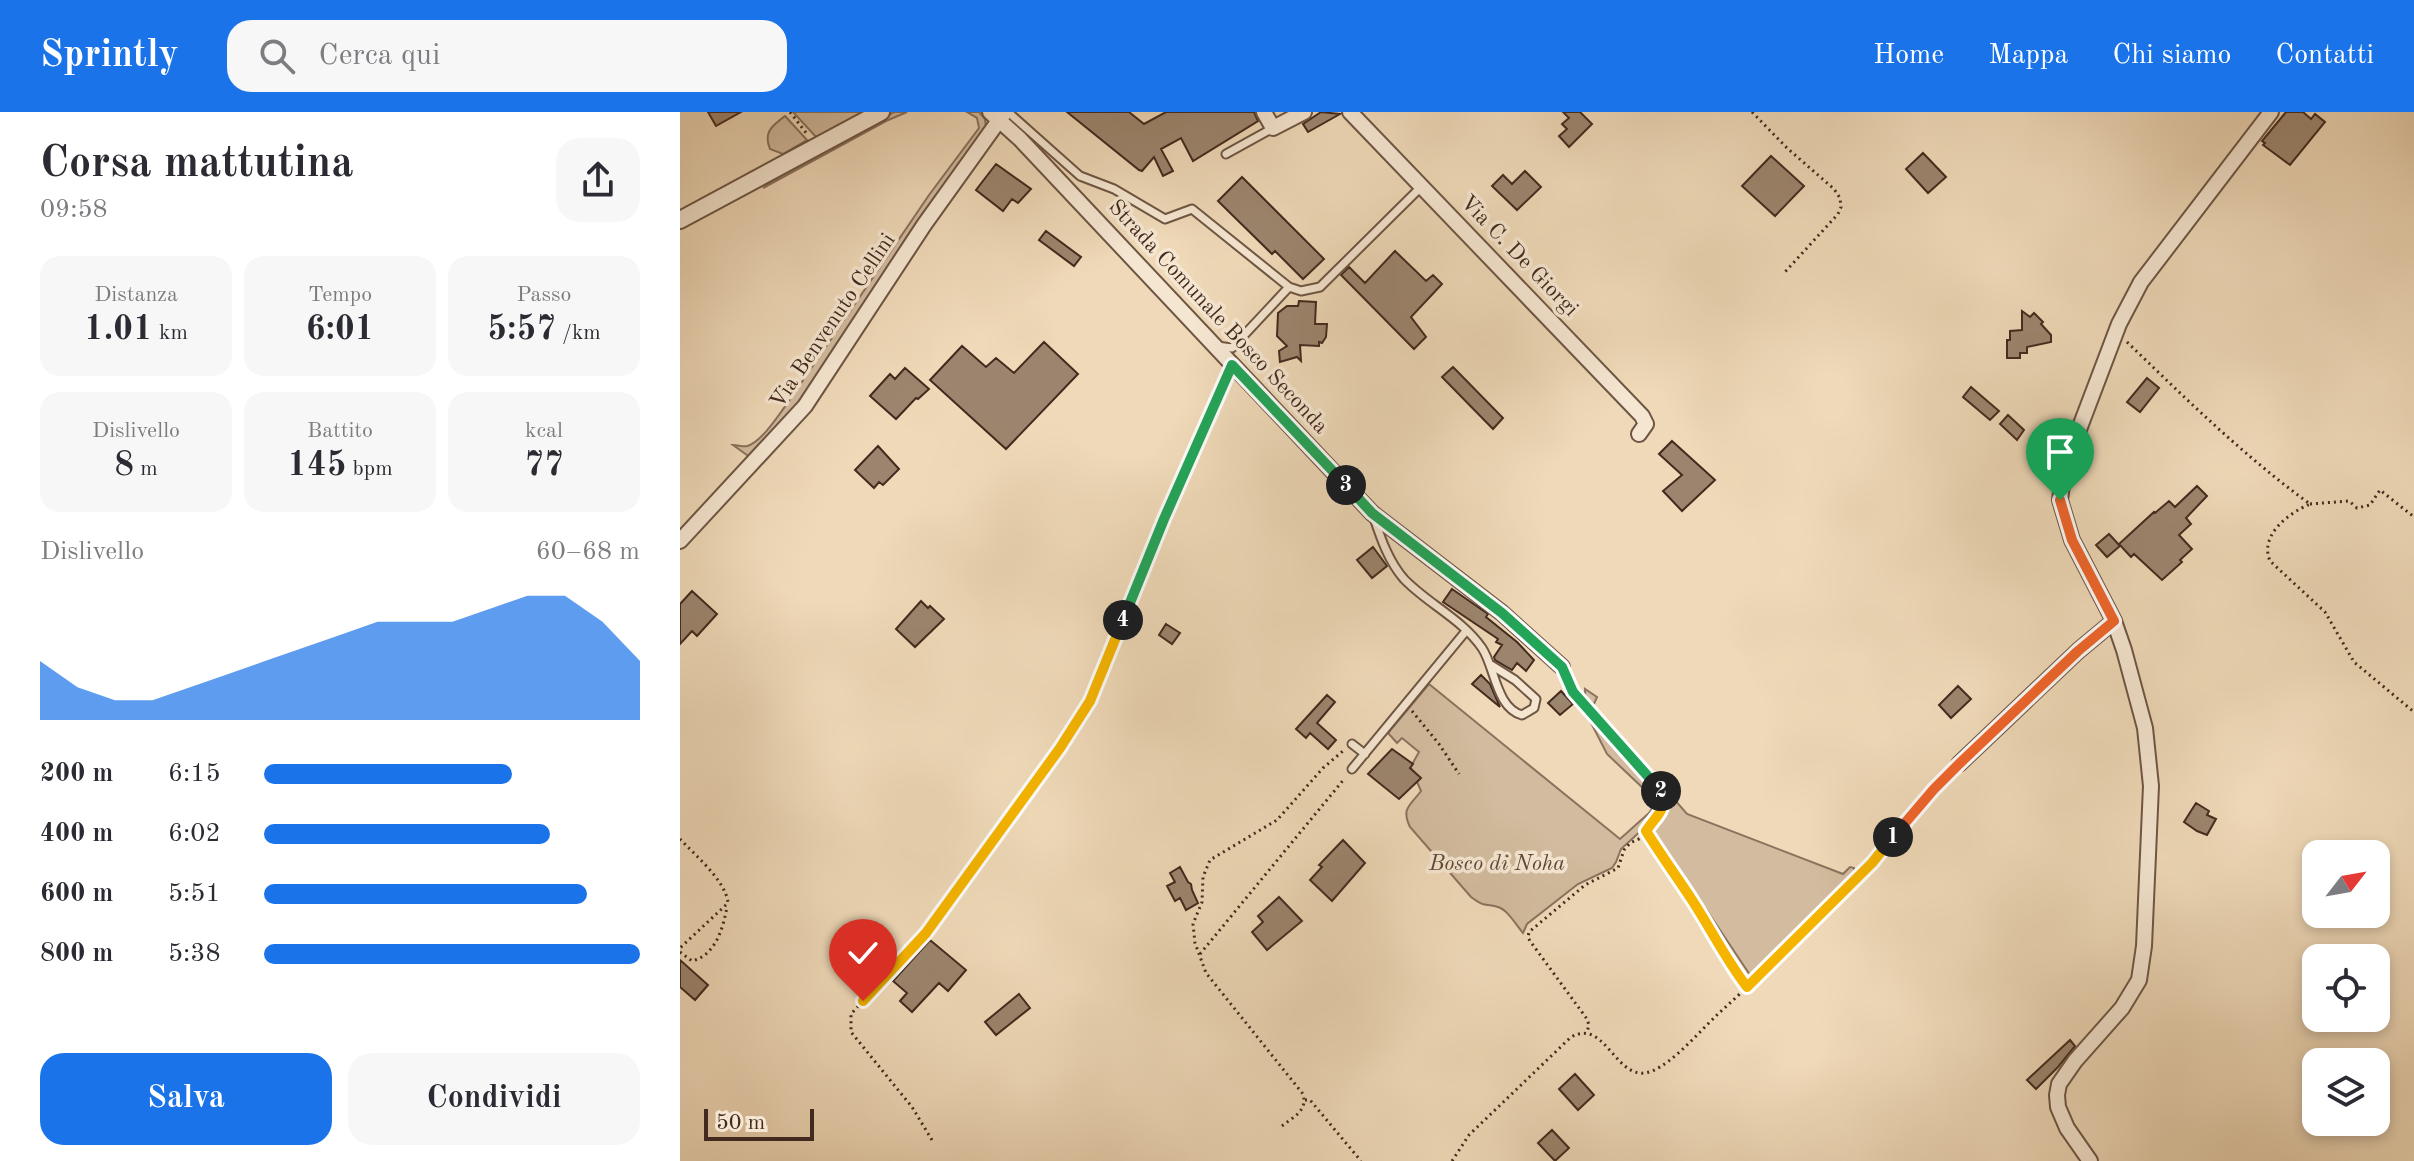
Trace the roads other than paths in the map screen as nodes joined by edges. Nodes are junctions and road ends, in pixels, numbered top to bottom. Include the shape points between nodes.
1 (881, 112) edge
2 (1264, 112) edge
3 (1304, 112) edge
4 (1350, 112) edge
5 (2271, 112) edge
6 (1000, 114) edge
7 (1273, 128) junction
8 (1226, 154) dead end
9 (1421, 187) junction
10 (680, 220) edge
11 (1289, 287) junction
12 (1215, 346) junction
13 (1639, 434) dead end
14 (1372, 513) junction
15 (680, 541) edge
16 (2114, 621) junction
17 (1466, 631) junction
18 (1491, 665) junction
19 (1562, 667) road end
20 (1352, 744) road end
21 (1365, 754) junction
22 (1959, 764) road end
23 (1352, 769) road end
24 (2090, 1161) edge

1 - 10 street
2 - 7 street
3 - 7 street
4 - 9 street, Via C. De Giorgi
5 - 16 street via 2141,282 2116,331 2064,469 2060,500 2072,540
6 - 11 lane via 1080,176 1165,219 1192,209
6 - 12 street, Strada Comunale Bosco Seconda
6 - 15 street, Via Benvenuto Cellini via 817,390
7 - 8 lane
9 - 11 lane via 1320,287
9 - 13 street, Via C. De Giorgi via 1642,416 1646,424
11 - 12 lane via 1232,348
12 - 14 street, Strada Comunale Bosco Seconda
14 - 17 lane via 1406,581
14 - 19 street, Strada Comunale Bosco Seconda via 1502,613
16 - 22 street
16 - 24 street via 2145,728 2151,831 2139,980 2059,1084 2058,1107
17 - 18 lane
17 - 21 lane
18 - 18 lane via 1516,714 1534,708 1536,699 1530,692
20 - 21 lane
21 - 23 lane

